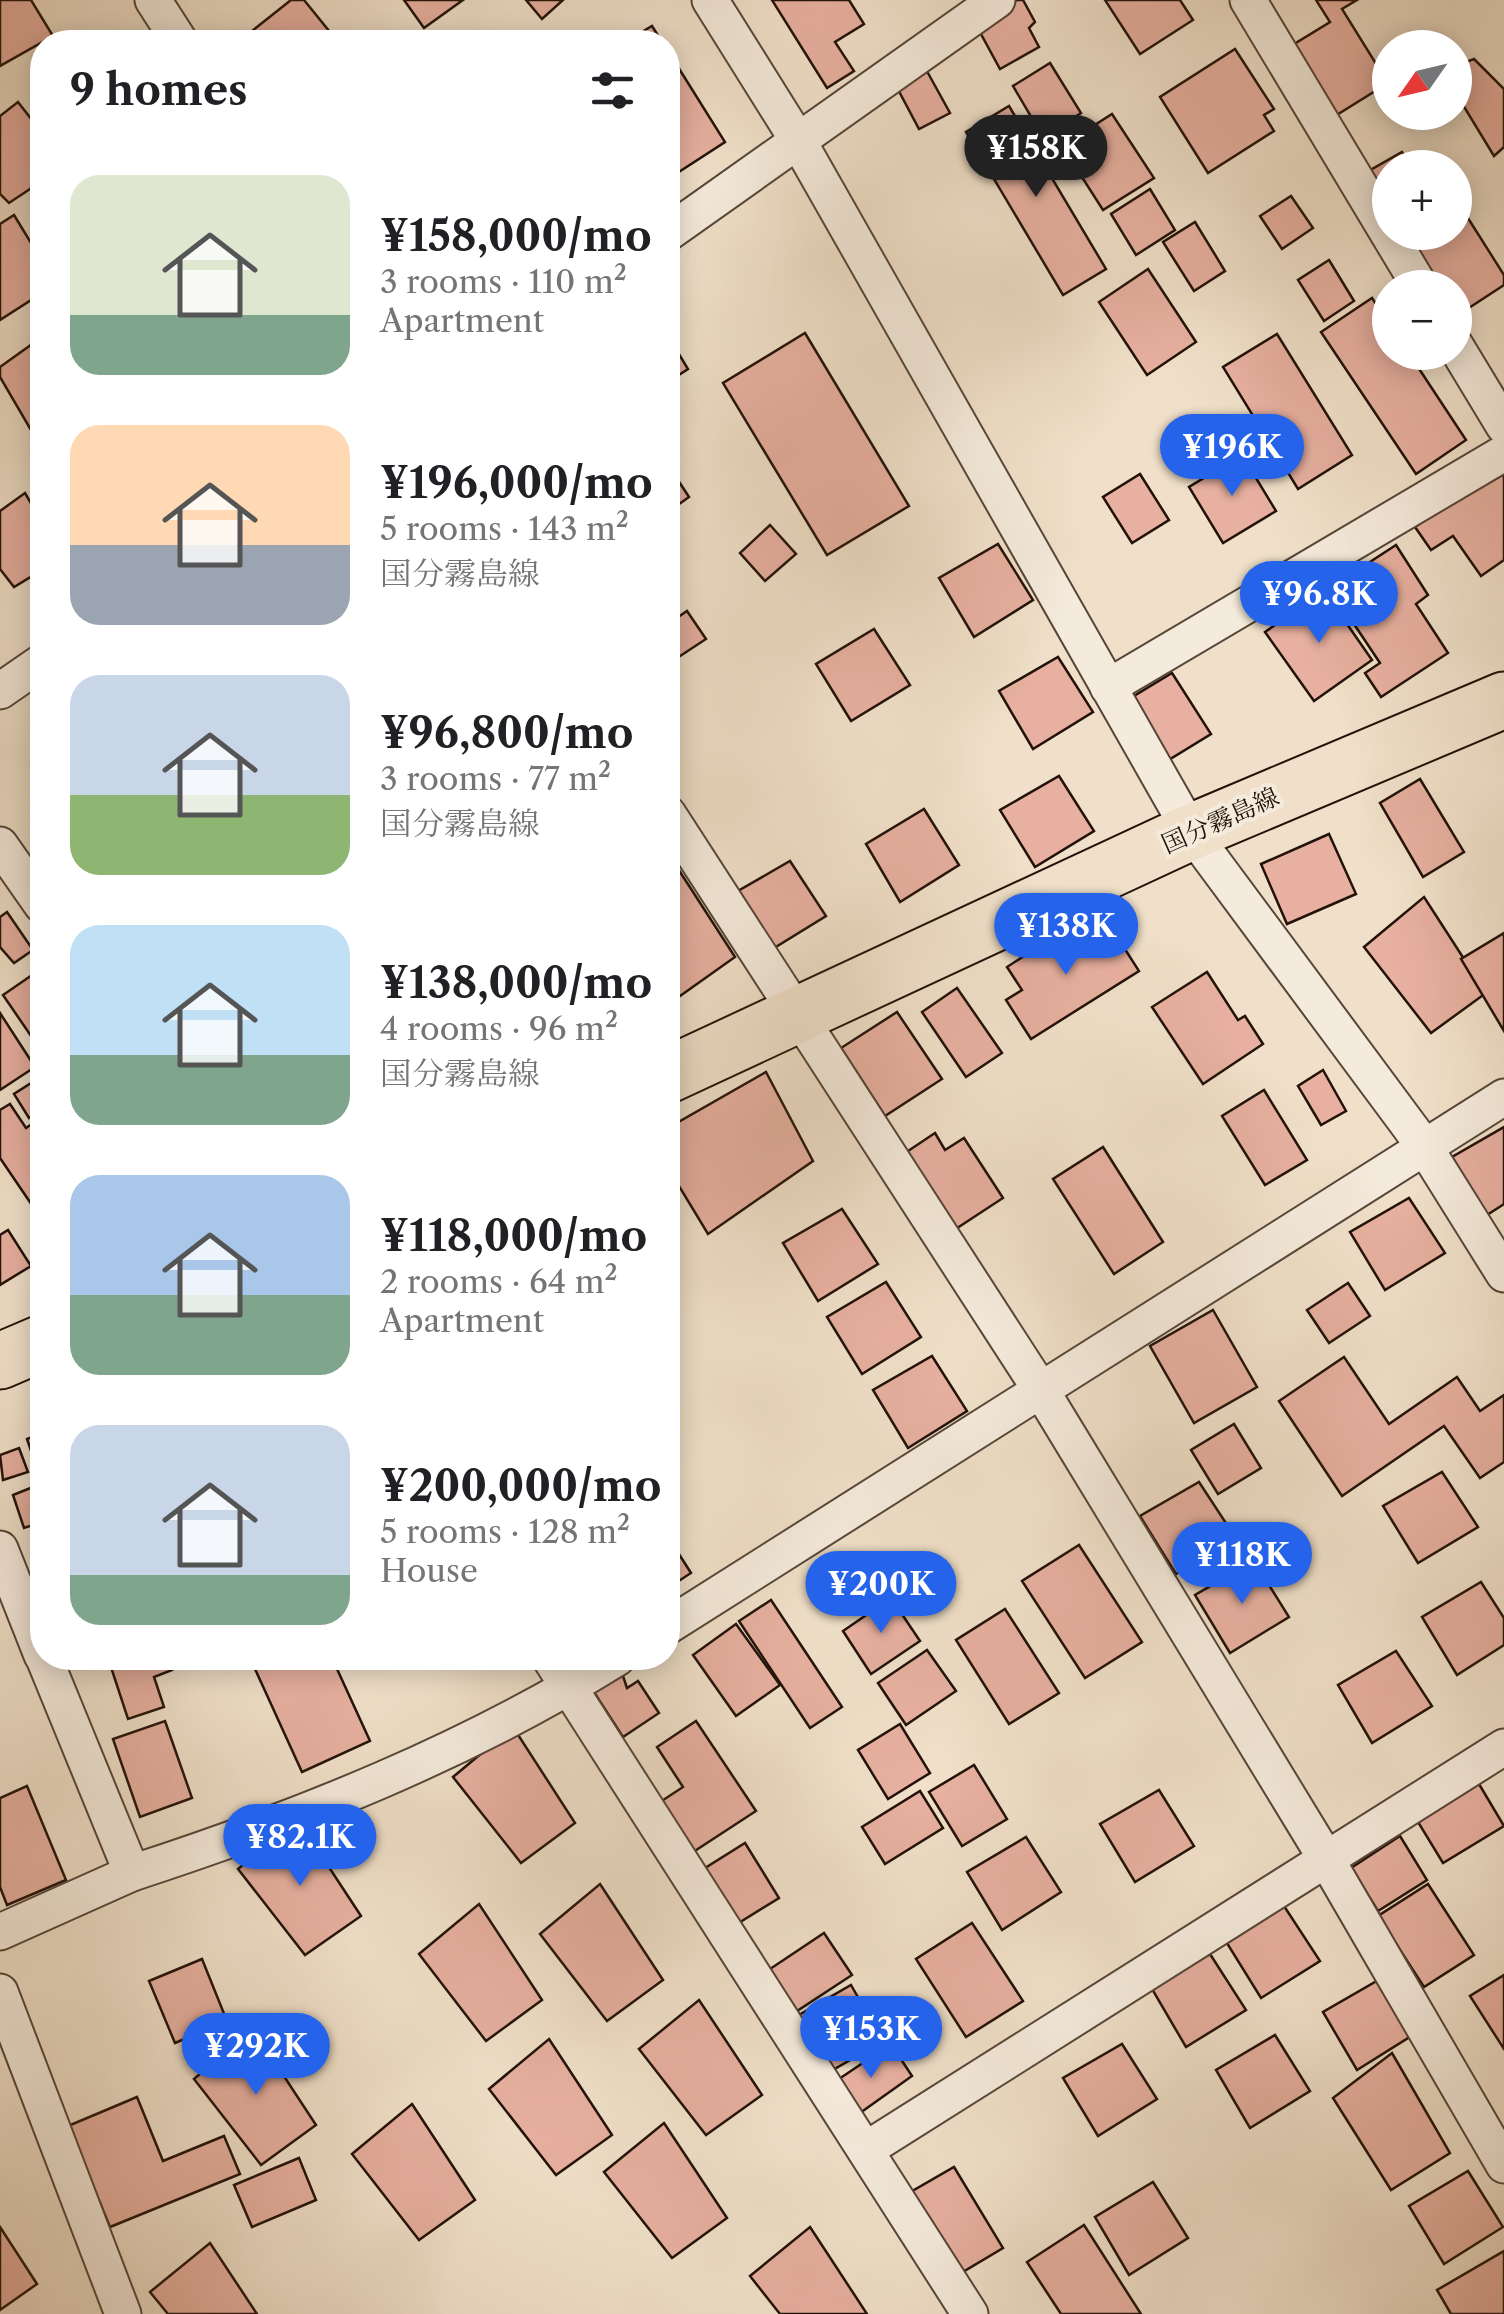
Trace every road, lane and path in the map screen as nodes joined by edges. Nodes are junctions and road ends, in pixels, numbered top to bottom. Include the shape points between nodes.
1 (154, 0) edge
2 (710, 0) edge
3 (996, 0) edge
4 (1248, 0) edge
5 (173, 30) edge
6 (798, 139) junction
7 (680, 224) edge
8 (1410, 270) edge
9 (1471, 370) edge
10 (1504, 426) edge
11 (1504, 453) edge
12 (30, 670) edge
13 (1108, 687) junction
14 (0, 690) edge
15 (1504, 700) edge
16 (1191, 832) junction
17 (680, 833) edge
18 (0, 845) edge
19 (30, 888) edge
20 (798, 1018) junction
21 (680, 1070) edge
22 (1504, 1098) edge
23 (1424, 1146) junction
24 (1504, 1274) edge
25 (30, 1349) edge
26 (0, 1361) edge
27 (1042, 1392) junction
28 (0, 1549) edge
29 (680, 1618) edge
30 (30, 1624) edge
31 (49, 1670) edge
32 (558, 1670) edge
33 (598, 1670) edge
34 (569, 1688) junction
35 (1504, 1746) edge
36 (1325, 1856) junction
37 (132, 1873) junction
38 (0, 1932) edge
39 (0, 1992) edge
40 (866, 2149) junction
41 (1504, 2165) edge
42 (124, 2314) edge
43 (970, 2314) edge

1 - 5 street
2 - 6 street
3 - 6 street
4 - 8 street
6 - 7 street
6 - 13 street
9 - 10 street
11 - 13 street
12 - 14 street
13 - 16 street
15 - 16 main road, 国分霧島線
16 - 20 main road, 国分霧島線
16 - 23 street
17 - 20 street
18 - 19 street
20 - 21 main road, 国分霧島線
20 - 27 street
22 - 23 street
23 - 24 street
23 - 27 street
25 - 26 main road
27 - 29 street
27 - 36 street
28 - 30 street
31 - 37 street
32 - 34 street
33 - 34 street
34 - 37 street via 277,1826
34 - 40 street
35 - 36 street
36 - 40 street
36 - 41 street
37 - 38 street
39 - 42 street
40 - 43 street

